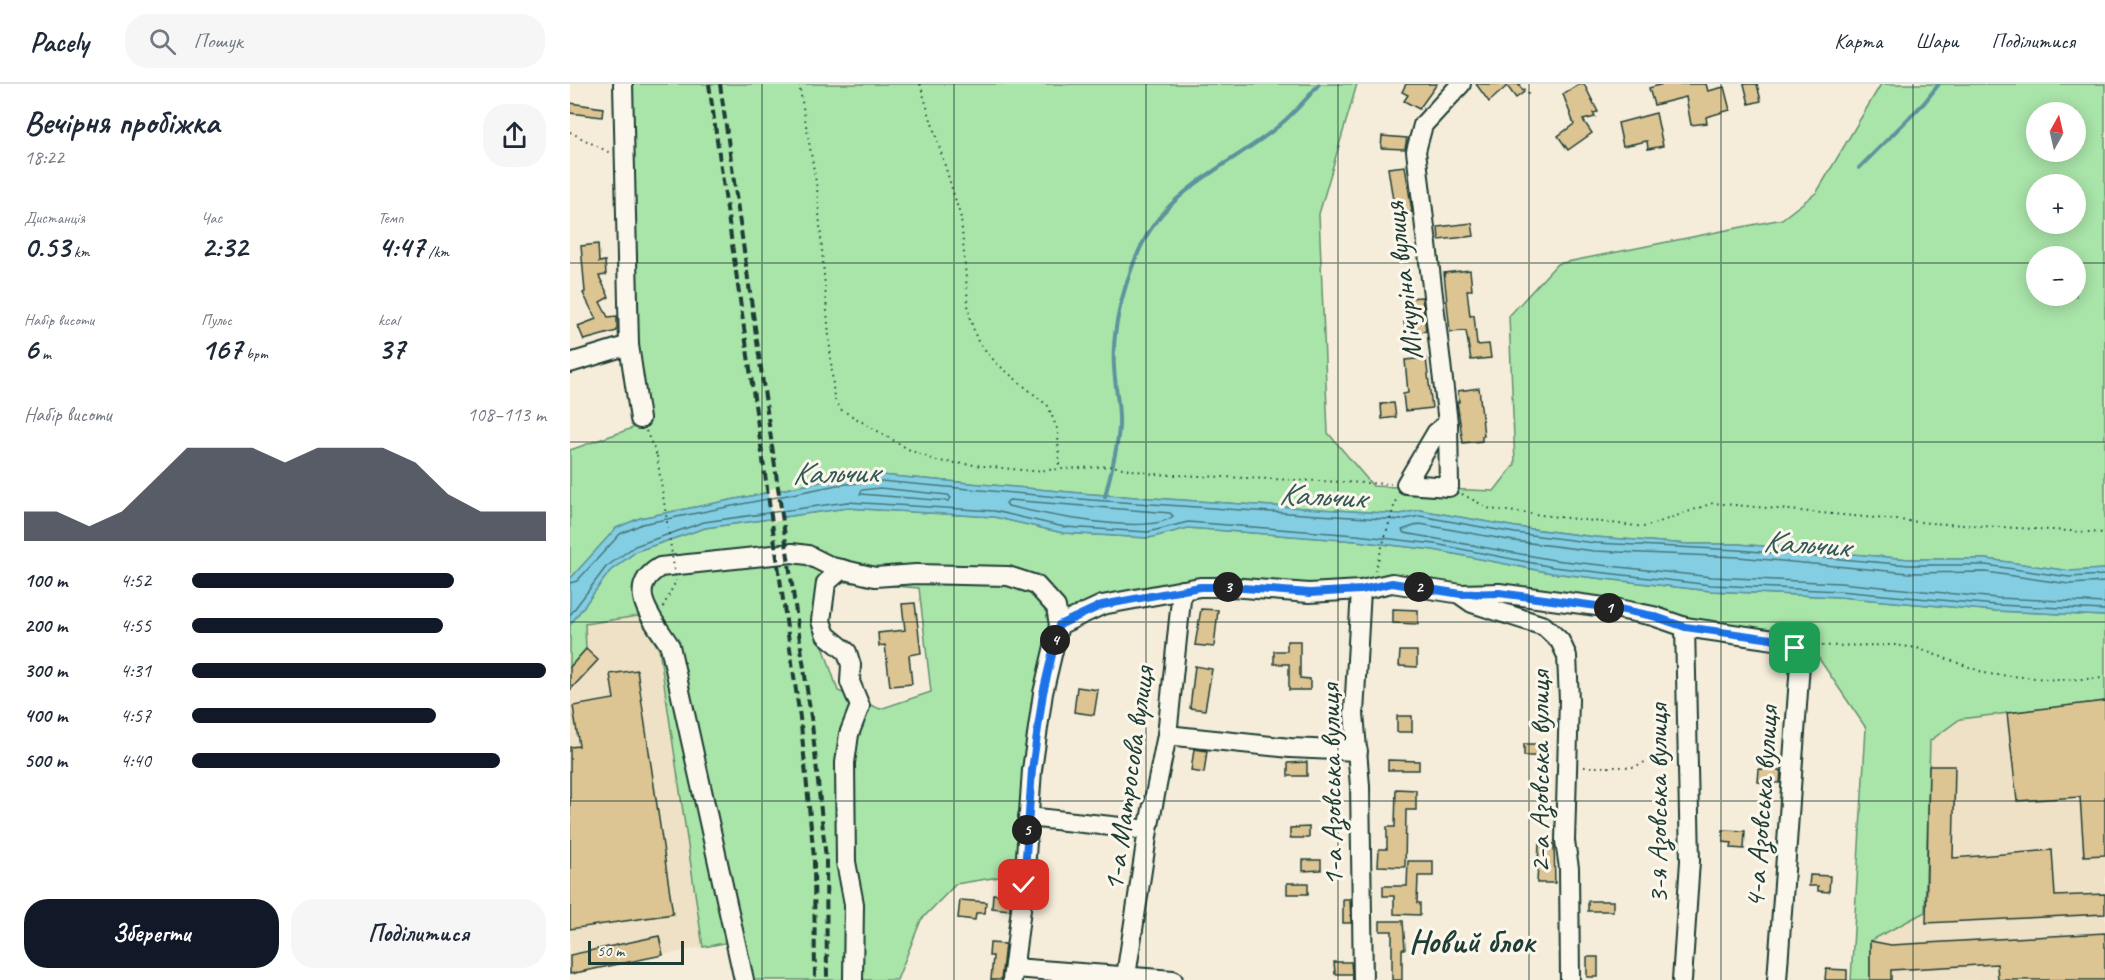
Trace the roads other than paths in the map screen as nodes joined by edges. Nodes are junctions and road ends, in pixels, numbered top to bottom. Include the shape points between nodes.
1 (623, 84) edge
2 (1461, 84) edge
3 (629, 345) junction
4 (570, 363) edge
5 (640, 419) road end
6 (1448, 423) junction
7 (814, 558) junction
8 (842, 569) junction
9 (826, 583) junction
10 (1182, 590) junction
11 (1361, 590) junction
12 (1461, 594) junction
13 (1059, 625) junction
14 (1685, 627) junction
15 (1167, 735) junction
16 (1358, 752) junction
17 (1028, 817) junction
18 (1148, 830) junction
19 (1013, 974) edge
20 (1126, 976) junction
21 (744, 980) edge
22 (854, 980) edge
23 (1173, 980) edge
24 (1363, 980) edge
25 (1570, 980) edge
26 (1682, 980) edge
27 (1777, 980) edge

1 - 3 street
2 - 6 street, Мічуріна вулиця via 1423,125 1416,151
3 - 4 street
3 - 5 street
6 - 6 street, Мічуріна вулиця via 1436,433 1401,490 1449,487
7 - 8 street
7 - 9 street
7 - 21 street via 792,552 660,567 649,574 643,585 644,603 670,646
8 - 9 street
8 - 13 street via 875,577 990,575 1024,580 1050,598
9 - 22 street via 822,628 847,652 850,682 860,706 849,734 845,763 846,862 854,904
10 - 11 street
10 - 13 street via 1092,607
10 - 15 street, 1-а Матросова вулиця
11 - 12 street via 1392,583
11 - 16 street, 1-а Азовська вулиця via 1354,713
12 - 14 street via 1499,593 1627,610
12 - 25 street, 2-а Азовська вулиця via 1472,603 1541,624 1560,641 1568,663 1565,842 1569,868
13 - 17 street via 1040,711
14 - 26 street, 3-я Азовська вулиця via 1690,861
14 - 27 street, 4-а Азовська вулиця via 1792,645 1800,664
15 - 16 street
15 - 18 street, 1-а Матросова вулиця
16 - 24 street, 1-а Азовська вулиця
17 - 18 street
17 - 19 street
18 - 20 street, 1-а Матросова вулиця
19 - 20 street
20 - 23 street

